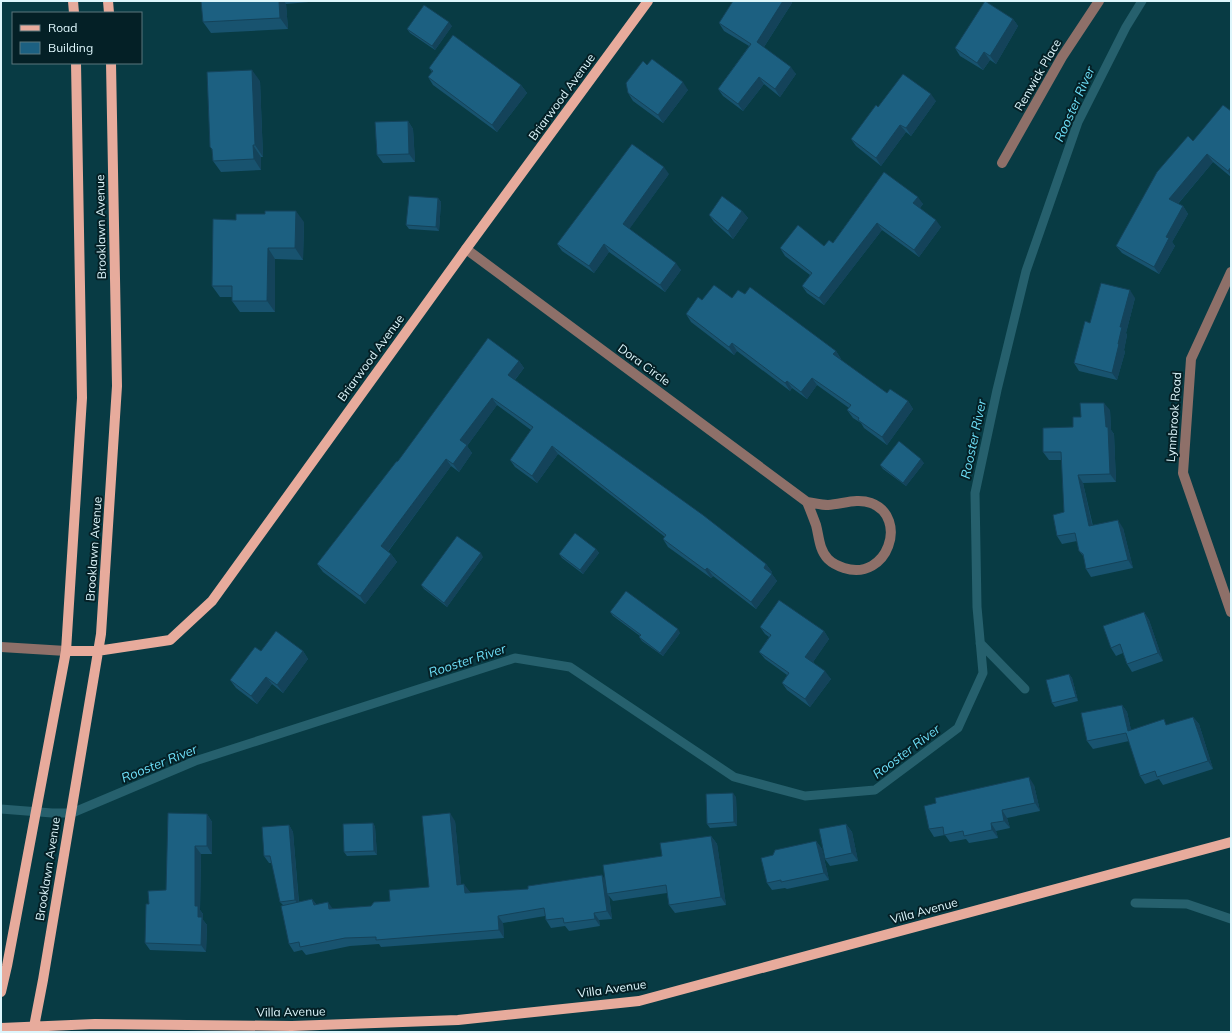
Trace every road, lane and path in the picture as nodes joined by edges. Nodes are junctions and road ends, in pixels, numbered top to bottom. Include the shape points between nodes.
1 (73, 1) edge
2 (108, 1) edge
3 (648, 1) edge
4 (1099, 1) edge
5 (74, 12) edge
6 (109, 12) edge
7 (76, 64) edge
8 (111, 64) edge
9 (1002, 163) dead end
10 (466, 249) junction
11 (1231, 272) edge
12 (807, 502) junction
13 (1231, 612) edge
14 (1, 647) edge
15 (66, 651) junction
16 (97, 651) junction
17 (1231, 842) edge
18 (1, 992) edge
19 (1, 1028) edge
20 (33, 1029) edge

1 - 5 main road
2 - 6 main road
3 - 10 main road, Briarwood Avenue
4 - 9 street, Renwick Place via 1062,57
7 - 15 main road, Brooklawn Avenue via 82,398
8 - 16 main road, Brooklawn Avenue via 117,386 101,634
10 - 12 street, Dora Circle
10 - 16 main road, Briarwood Avenue via 212,601 170,640
11 - 13 street, Lynnbrook Road via 1191,359 1183,473
12 - 12 street, Dora Circle via 827,505 860,501 872,504 886,515 891,529 889,543 882,558 869,568 852,570 838,566 827,558 820,545
14 - 15 street
15 - 16 main road, Briarwood Avenue
15 - 18 main road, Brooklawn Avenue
16 - 20 main road, Brooklawn Avenue
17 - 20 main road, Villa Avenue via 638,1001 458,1020 292,1026 95,1024
19 - 20 main road, Villa Avenue

